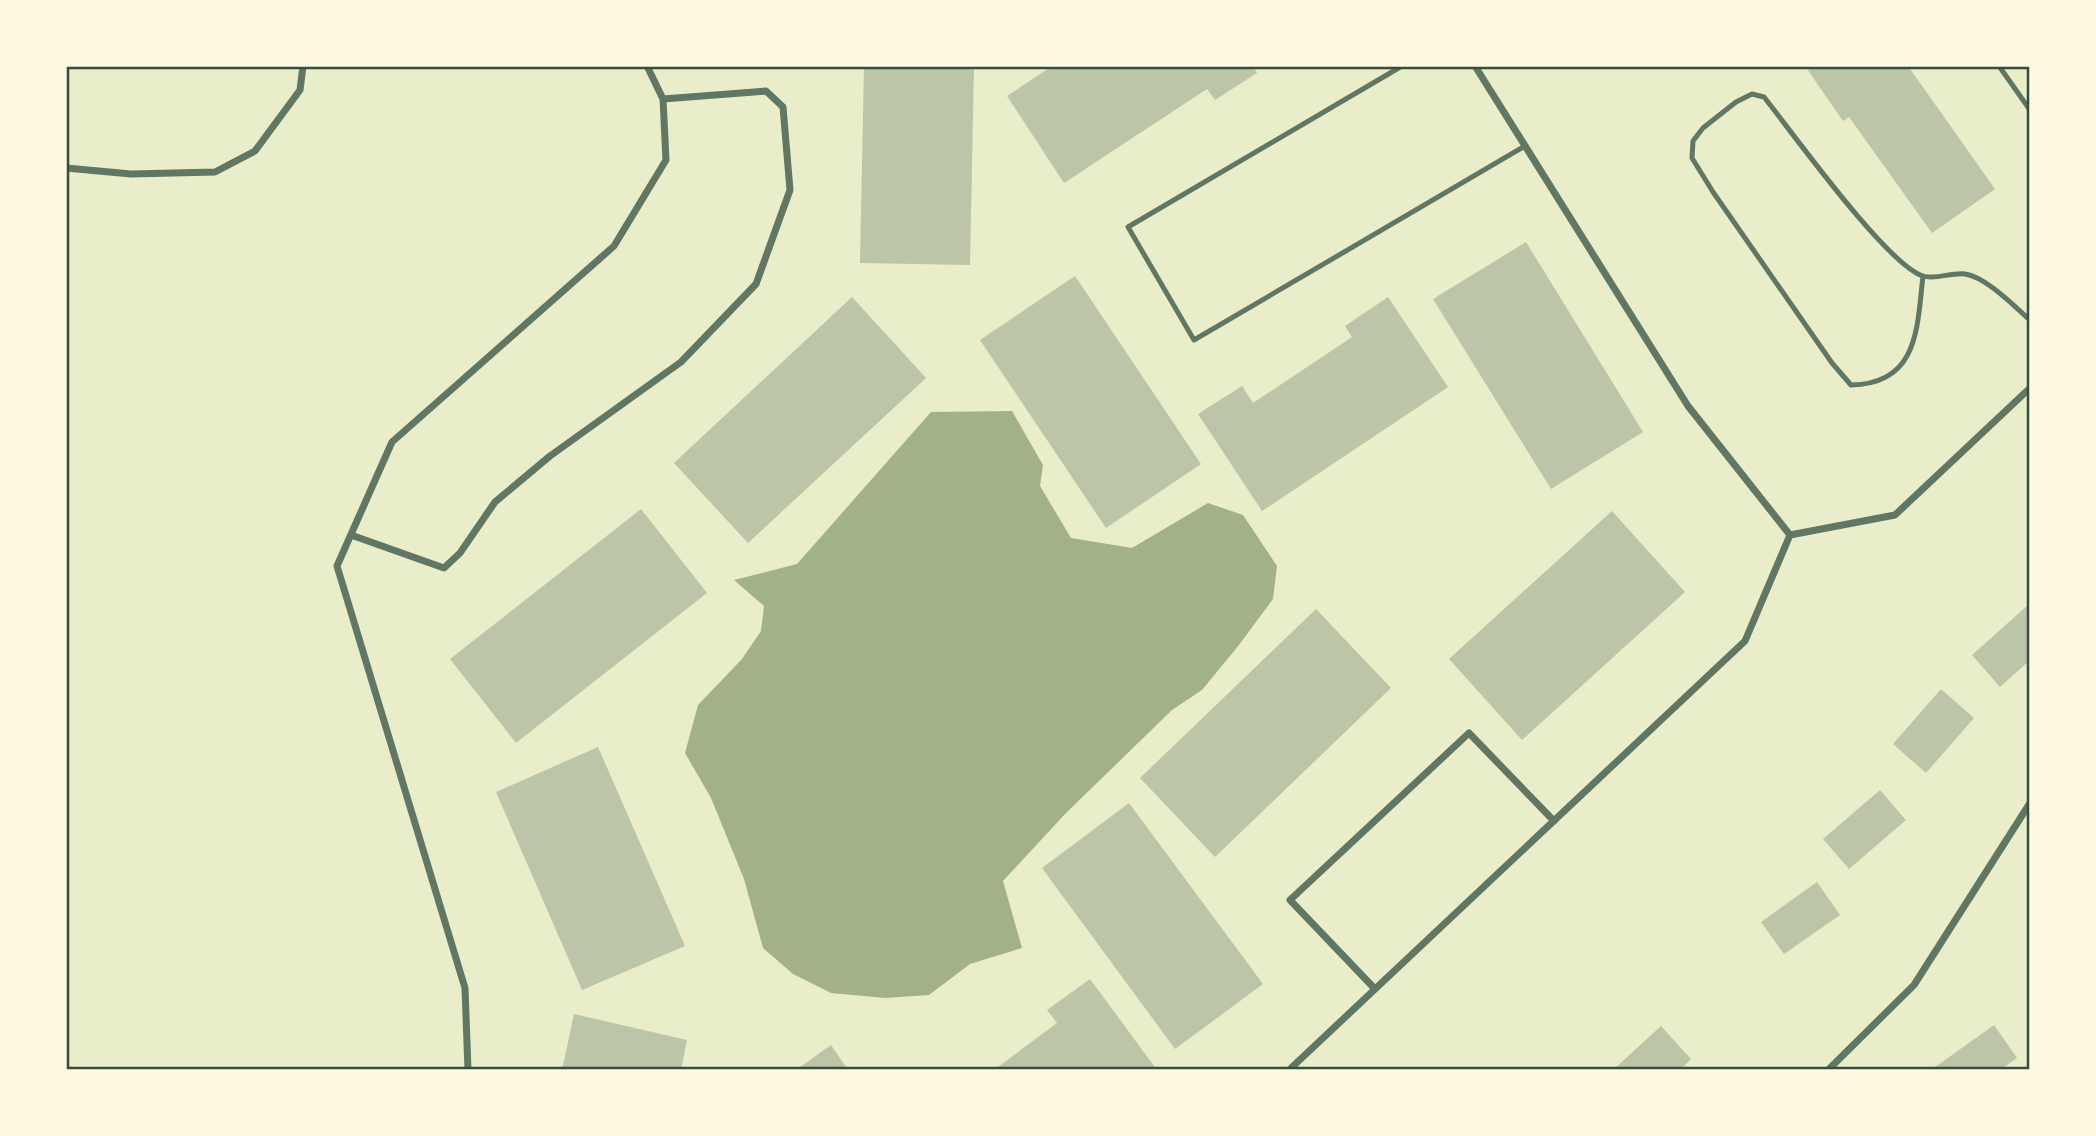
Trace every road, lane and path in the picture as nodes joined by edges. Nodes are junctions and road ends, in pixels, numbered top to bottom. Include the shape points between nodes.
1 (303, 66) edge
2 (647, 66) edge
3 (1402, 66) edge
4 (1475, 66) edge
5 (1999, 66) edge
6 (663, 99) junction
7 (2029, 110) edge
8 (1525, 146) junction
9 (66, 168) edge
10 (1923, 276) junction
11 (2029, 320) edge
12 (2029, 388) edge
13 (351, 535) junction
14 (1790, 535) junction
15 (2029, 803) edge
16 (1554, 821) junction
17 (1375, 989) junction
18 (468, 1069) edge
19 (1289, 1069) edge
20 (1828, 1069) edge

1 - 9 street via 300,90 255,151 215,172 131,174
2 - 6 street
3 - 8 lane via 1128,227 1194,340
4 - 8 street
5 - 7 lane
6 - 13 street via 666,160 614,246 392,442
6 - 13 street via 766,91 783,107 790,190 756,284 681,362 550,456 495,502 444,568
8 - 14 street via 1688,406
10 - 10 lane via 1867,227 1764,97 1752,94 1736,102 1693,141 1692,158 1713,192 1852,385 1870,385 1895,371 1907,357 1916,339
10 - 11 lane via 1967,274 1997,291
12 - 14 street via 1895,515
13 - 18 street via 337,566 466,988
14 - 16 street via 1745,642
15 - 20 street via 1914,985
16 - 17 street
16 - 17 street via 1469,733 1290,900
17 - 19 street

